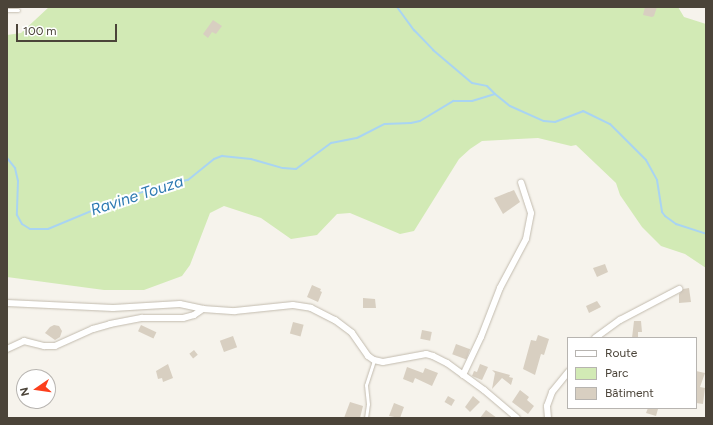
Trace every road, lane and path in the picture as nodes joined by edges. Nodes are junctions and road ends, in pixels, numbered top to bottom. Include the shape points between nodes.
1 (7, 10) edge
2 (18, 10) dead end
3 (521, 183) dead end
4 (679, 289) dead end
5 (7, 303) edge
6 (203, 309) junction
7 (596, 337) edge
8 (7, 349) edge
9 (374, 360) junction
10 (567, 373) edge
11 (463, 375) junction
12 (366, 418) edge
13 (517, 418) edge
14 (548, 418) edge

1 - 2 lane
3 - 11 street via 531,213 526,239 500,288
4 - 7 street via 620,320
5 - 6 street via 113,308 180,304
6 - 8 street via 183,318 142,318 110,324 55,346 24,341
6 - 9 street via 235,311 294,306 311,308 335,320 352,334
9 - 11 street via 383,362 426,354 447,363
9 - 12 lane via 366,385
10 - 14 street via 552,392 547,406
11 - 13 street

